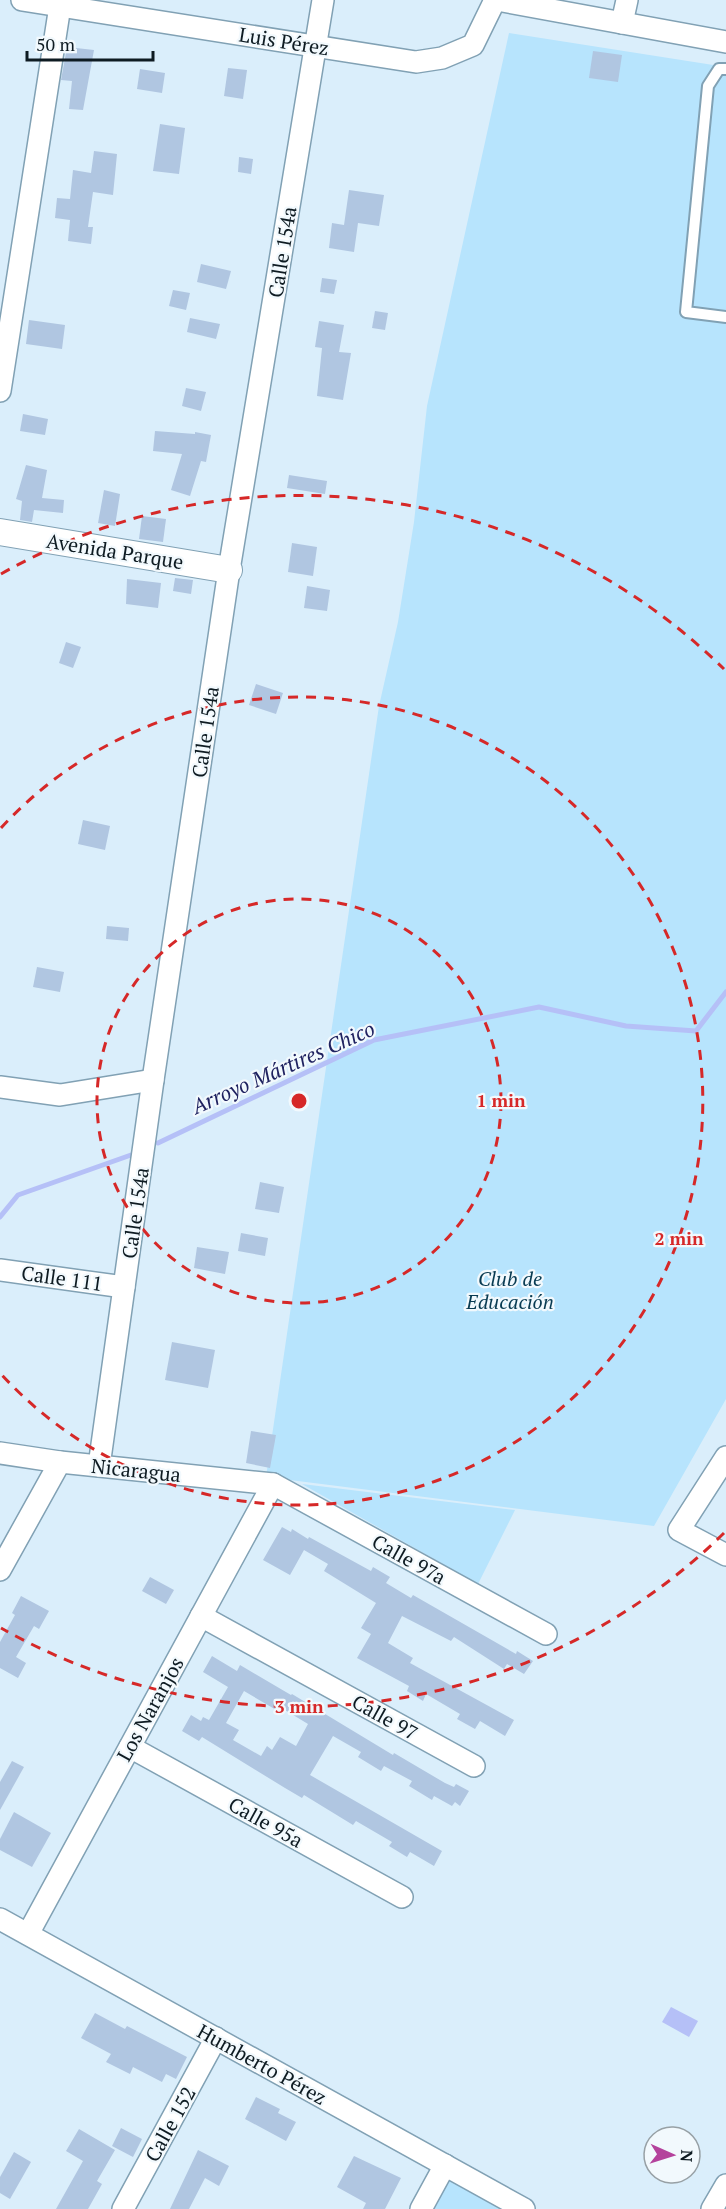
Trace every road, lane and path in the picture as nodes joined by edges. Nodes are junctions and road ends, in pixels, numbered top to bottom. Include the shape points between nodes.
1 (22, 0) edge
2 (323, 0) edge
3 (496, 0) edge
4 (627, 0) edge
5 (60, 6) junction
6 (622, 23) junction
7 (726, 42) edge
8 (316, 46) junction
9 (726, 69) edge
10 (726, 317) edge
11 (0, 391) edge
12 (0, 532) edge
13 (229, 570) junction
14 (153, 1080) junction
15 (0, 1086) edge
16 (0, 1270) edge
17 (124, 1287) junction
18 (0, 1454) edge
19 (726, 1457) edge
20 (60, 1462) junction
21 (99, 1466) junction
22 (273, 1484) junction
23 (726, 1555) edge
24 (0, 1570) edge
25 (201, 1616) junction
26 (546, 1634) dead end
27 (129, 1747) junction
28 (474, 1766) dead end
29 (402, 1897) dead end
30 (0, 1919) edge
31 (28, 1934) junction
32 (216, 2038) junction
33 (445, 2165) junction
34 (726, 2185) edge
35 (123, 2209) edge
36 (421, 2209) edge
37 (524, 2209) edge
38 (712, 2209) edge

1 - 5 street, Luis Pérez
2 - 8 street, Calle 154a
3 - 6 street
3 - 8 street, Luis Pérez via 473,45 442,58 416,62
4 - 6 street
5 - 8 street, Luis Pérez
5 - 11 street
6 - 7 street
8 - 13 street, Calle 154a
9 - 10 lane via 718,69 708,86 686,312
12 - 13 street, Avenida Parque
13 - 14 street, Calle 154a
14 - 15 street via 60,1095
14 - 17 street, Calle 154a
16 - 17 street, Calle 111
17 - 21 street, Calle 154a
18 - 20 street, Nicaragua
19 - 23 street via 679,1530
20 - 21 street, Nicaragua
20 - 24 street
21 - 22 street, Nicaragua
22 - 25 street, Los Naranjos
22 - 26 street, Calle 97a
25 - 27 street, Los Naranjos
25 - 28 street, Calle 97
27 - 29 street, Calle 95a
27 - 31 street, Los Naranjos
30 - 31 street, Humberto Pérez
31 - 32 street, Humberto Pérez
32 - 33 street, Humberto Pérez
32 - 35 street, Calle 152
33 - 36 street
33 - 37 street, Humberto Pérez
34 - 38 street

